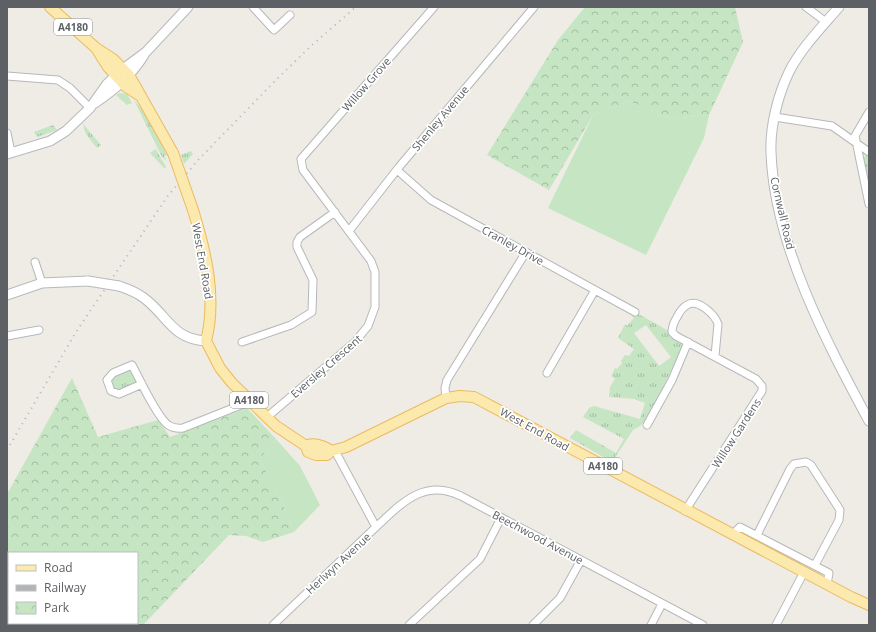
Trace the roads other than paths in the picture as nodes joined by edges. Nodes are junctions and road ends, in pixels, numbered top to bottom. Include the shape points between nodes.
1 (50, 7) edge
2 (188, 7) edge
3 (253, 7) edge
4 (434, 7) edge
5 (534, 7) edge
6 (806, 7) edge
7 (839, 7) edge
8 (290, 15) dead end
9 (826, 22) junction
10 (123, 74) junction
11 (7, 76) edge
12 (90, 108) junction
13 (869, 112) edge
14 (775, 117) junction
15 (7, 133) edge
16 (858, 145) junction
17 (869, 152) edge
18 (9, 153) edge
19 (300, 163) joint
20 (397, 170) junction
21 (869, 204) edge
22 (334, 212) junction
23 (349, 232) junction
24 (526, 252) junction
25 (35, 262) dead end
26 (42, 283) junction
27 (595, 290) junction
28 (7, 295) edge
29 (635, 312) dead end
30 (39, 330) dead end
31 (7, 336) edge
32 (206, 341) junction
33 (242, 342) dead end
34 (688, 342) junction
35 (715, 356) junction
36 (547, 373) dead end
37 (142, 384) junction
38 (446, 398) junction
39 (251, 401) junction
40 (267, 417) junction
41 (869, 421) edge
42 (647, 425) dead end
43 (333, 451) junction
44 (685, 510) junction
45 (502, 518) junction
46 (376, 527) junction
47 (732, 535) junction
48 (757, 535) junction
49 (581, 560) junction
50 (815, 565) junction
51 (804, 572) junction
52 (827, 584) junction
53 (662, 604) junction
54 (869, 605) edge
55 (273, 625) edge
56 (409, 625) edge
57 (533, 625) edge
58 (651, 625) edge
59 (703, 625) edge
60 (776, 625) edge

1 - 10 main road, A4180
2 - 10 street
3 - 8 street via 274,30
4 - 19 street, Willow Grove via 303,156
5 - 20 street, Shenley Avenue
6 - 9 street
7 - 9 street, Cornwall Road
9 - 14 street, Cornwall Road via 790,72
10 - 12 street via 102,90
10 - 32 main road, West End Road, bridge via 155,118 172,153 193,210 203,248 211,297 211,319
11 - 12 street via 58,80
12 - 18 street via 60,135 38,145
13 - 16 street via 855,136
14 - 16 street via 832,126
14 - 41 street, Cornwall Road via 771,150 774,186 786,236 816,316
15 - 18 street
16 - 17 street
16 - 21 street
19 - 22 street, Eversley Crescent
20 - 23 street, Shenley Avenue
20 - 24 street, Cranley Drive via 431,200
22 - 23 street, Eversley Crescent
22 - 33 street via 297,242 313,280 312,312 291,325
23 - 40 street, Eversley Crescent via 373,266 373,317 354,343
24 - 27 street, Cranley Drive
24 - 38 street via 447,380
25 - 26 street
26 - 28 street
26 - 32 street, bridge via 88,281 118,286 145,299 180,335
27 - 29 street, Cranley Drive
27 - 36 street
30 - 31 street
32 - 39 main road, A4180 via 226,375
34 - 35 street, Willow Gardens
34 - 35 street, Willow Gardens via 676,336 672,332 672,327 686,305 691,303 708,311 718,324
34 - 42 street via 672,380
35 - 44 street, Willow Gardens via 756,379 762,386 762,391
37 - 37 street via 132,365 113,373 108,380 111,391 119,394
37 - 39 street via 163,421 177,429
38 - 43 main road, West End Road / A4180
38 - 44 main road, West End Road / A4180 via 465,396 486,402
39 - 40 main road, A4180
40 - 43 main road, A4180 via 287,435 306,446 310,444 327,447
43 - 46 street, Herlwyn Avenue
44 - 47 main road, West End Road / A4180
45 - 46 street, Beechwood Avenue via 454,493 439,489 422,492 404,501
45 - 49 street, Beechwood Avenue
45 - 56 street via 480,559
46 - 55 street, Herlwyn Avenue
47 - 48 street via 740,527
47 - 51 main road, West End Road / A4180
48 - 50 street
48 - 50 street via 790,469 794,464 806,462 811,465 841,514
49 - 53 street, Beechwood Avenue
49 - 57 street via 560,598
50 - 52 street via 829,573
51 - 52 main road, West End Road / A4180
51 - 60 street
52 - 54 main road, West End Road / A4180
53 - 58 street
53 - 59 street, Beechwood Avenue

